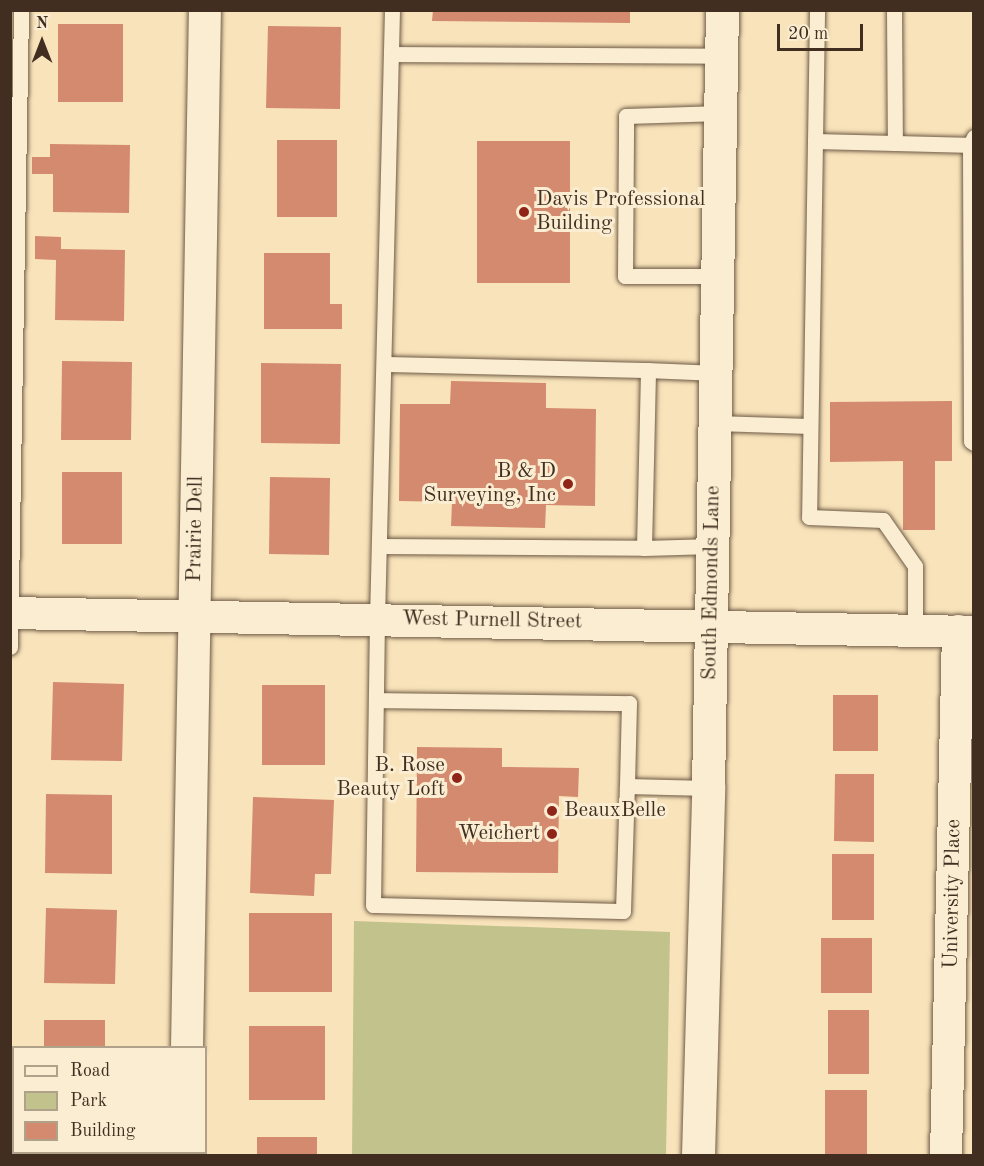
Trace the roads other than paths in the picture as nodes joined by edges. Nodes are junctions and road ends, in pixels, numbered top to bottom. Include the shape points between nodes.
1 (21, 10) edge
2 (206, 10) edge
3 (392, 10) edge
4 (722, 10) edge
5 (817, 10) edge
6 (894, 10) edge
7 (391, 54) junction
8 (722, 56) junction
9 (721, 113) junction
10 (815, 141) junction
11 (972, 142) edge
12 (895, 143) junction
13 (718, 276) junction
14 (384, 364) junction
15 (648, 369) junction
16 (716, 373) junction
17 (715, 423) junction
18 (810, 426) junction
19 (974, 443) edge
20 (380, 546) junction
21 (713, 546) junction
22 (644, 548) junction
23 (11, 613) edge
24 (194, 616) junction
25 (377, 619) junction
26 (711, 626) junction
27 (915, 630) junction
28 (966, 632) edge
29 (10, 646) edge
30 (376, 700) junction
31 (627, 786) junction
32 (708, 788) junction
33 (962, 1017) edge
34 (186, 1046) edge
35 (698, 1155) edge
36 (946, 1155) edge

1 - 23 lane
2 - 24 street, Prairie Dell
3 - 7 lane
4 - 8 street, South Edmonds Lane
5 - 10 lane
6 - 12 lane
7 - 8 lane
7 - 14 lane
8 - 9 street, South Edmonds Lane
9 - 13 street, South Edmonds Lane
9 - 13 lane via 626,116 625,276
10 - 12 lane
10 - 18 lane
11 - 12 lane
11 - 19 lane
13 - 16 street, South Edmonds Lane
14 - 15 lane
14 - 20 lane
15 - 16 lane
15 - 22 lane
16 - 17 street, South Edmonds Lane
17 - 18 lane
17 - 21 street, South Edmonds Lane
18 - 27 lane via 809,517 882,520 915,566
20 - 22 lane
20 - 25 lane
21 - 22 lane
21 - 26 street, South Edmonds Lane
23 - 24 street, West Purnell Street
23 - 29 lane
24 - 25 street, West Purnell Street
24 - 34 street, Prairie Dell
25 - 26 street, West Purnell Street
25 - 30 lane
26 - 27 street, West Purnell Street
26 - 32 street, South Edmonds Lane
27 - 28 street, West Purnell Street
28 - 33 street, University Place
30 - 31 lane via 629,703
30 - 31 lane via 374,905 623,911
31 - 32 lane
32 - 35 street, South Edmonds Lane
33 - 36 street, University Place

